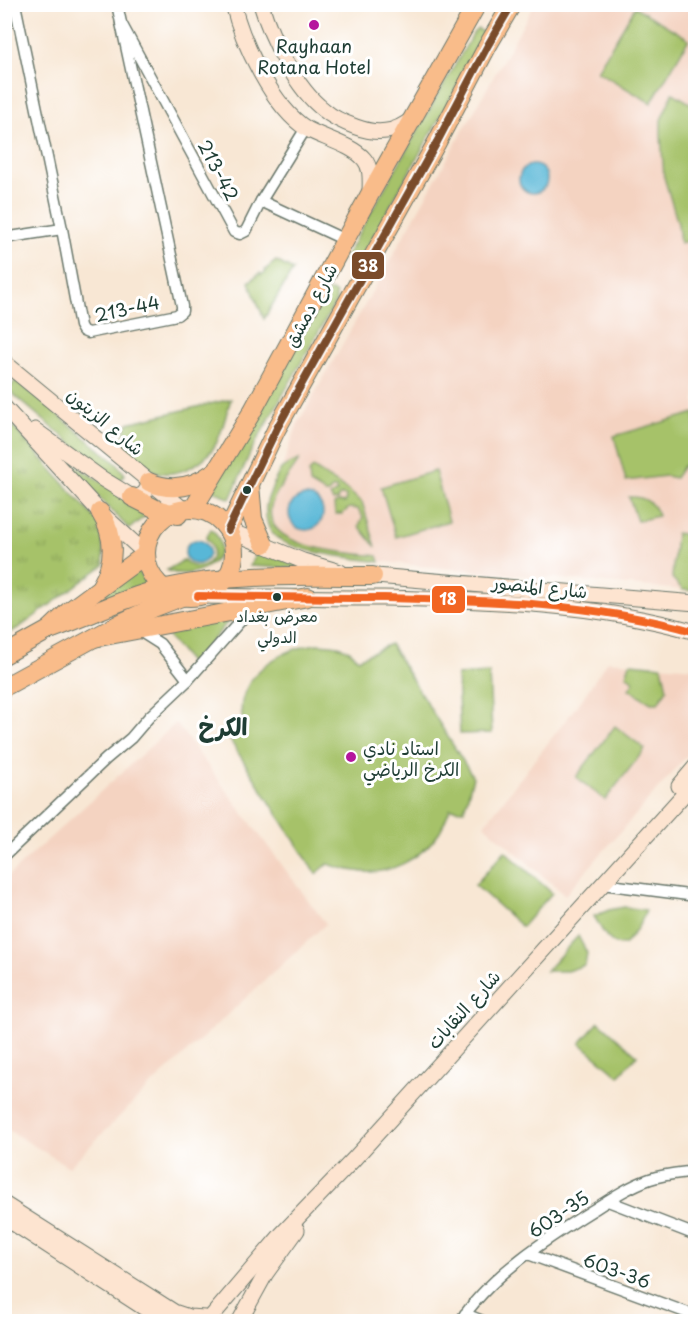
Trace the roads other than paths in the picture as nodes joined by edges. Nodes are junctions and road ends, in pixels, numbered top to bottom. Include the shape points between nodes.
1 (15, 4) edge
2 (117, 4) edge
3 (233, 4) edge
4 (261, 4) edge
5 (477, 4) edge
6 (484, 4) edge
7 (511, 6) edge
8 (121, 23) junction
9 (461, 34) junction
10 (488, 45) junction
11 (412, 119) junction
12 (306, 128) junction
13 (370, 194) junction
14 (261, 201) junction
15 (62, 229) junction
16 (4, 238) edge
17 (341, 247) junction
18 (363, 273) junction
19 (318, 289) junction
20 (346, 304) junction
21 (4, 362) edge
22 (9, 411) edge
23 (215, 471) junction
24 (149, 482) junction
25 (250, 483) junction
26 (132, 497) junction
27 (182, 511) junction
28 (236, 511) junction
29 (100, 512) junction
30 (215, 516) junction
31 (228, 530) junction
32 (264, 544) junction
33 (146, 554) junction
34 (373, 576) junction
35 (226, 579) junction
36 (100, 588) junction
37 (164, 588) junction
38 (191, 596) junction
39 (308, 597) junction
40 (696, 603) edge
41 (253, 607) junction
42 (135, 629) junction
43 (49, 630) junction
44 (696, 632) edge
45 (94, 638) junction
46 (4, 655) edge
47 (188, 680) junction
48 (4, 687) edge
49 (696, 766) edge
50 (696, 781) edge
51 (4, 856) edge
52 (602, 884) junction
53 (696, 896) edge
54 (353, 1160) junction
55 (696, 1171) edge
56 (608, 1201) junction
57 (4, 1204) edge
58 (4, 1217) edge
59 (24, 1223) junction
60 (696, 1235) edge
61 (528, 1254) junction
62 (696, 1316) edge
63 (206, 1318) edge
64 (463, 1318) edge
65 (166, 1322) edge
66 (229, 1322) edge
67 (239, 1322) edge
68 (485, 1322) edge

1 - 15 street, 213-44
2 - 8 street, 213-42
3 - 12 street via 257,66 287,110
4 - 11 street via 287,64 323,110 344,123 383,133
5 - 9 main road, شارع دمشق
6 - 7 main road via 496,14
7 - 10 main road, شارع دمشق
8 - 14 street, 213-42 via 234,232 246,231
8 - 15 street, 213-44 via 182,311 83,331
9 - 10 main road via 471,24 481,24 489,34
9 - 11 main road, شارع دمشق
10 - 18 main road, شارع دمشق
11 - 13 main road, شارع دمشق
12 - 13 street via 364,159 369,167
12 - 14 street, 213-42
13 - 17 main road, شارع دمشق
14 - 17 street
15 - 16 street
17 - 18 main road via 337,263 345,273
17 - 19 main road, شارع دمشق
18 - 20 main road, شارع دمشق
19 - 20 main road via 335,287 344,294
19 - 23 main road, شارع دمشق via 252,412
20 - 25 main road, شارع دمشق
21 - 24 street, شارع الزيتون
22 - 26 street
22 - 29 street
23 - 24 main road via 185,486 162,487
23 - 27 main road, شارع دمشق
24 - 26 street via 142,495
24 - 27 street, شارع الزيتون
25 - 28 main road, شارع دمشق
25 - 32 main road via 254,519
26 - 27 main road
27 - 30 main road
27 - 33 main road via 160,521 152,530
28 - 30 main road
28 - 31 main road, شارع دمشق
29 - 33 street
29 - 36 main road via 109,530 112,550 109,570
30 - 31 main road
31 - 32 street, شارع المنصور
31 - 35 main road via 234,556
32 - 34 street, شارع المنصور via 338,572
33 - 36 main road
33 - 37 main road via 152,574
34 - 35 main road
34 - 40 street, شارع المنصور
35 - 37 main road
35 - 38 main road via 208,593
36 - 43 main road
37 - 38 main road
37 - 43 main road
38 - 39 street, شارع المنصور
38 - 45 main road via 153,608
39 - 41 main road
39 - 44 street, شارع المنصور via 487,600 577,609
41 - 42 main road
41 - 47 street
42 - 45 main road
42 - 47 street via 160,644
43 - 46 main road
45 - 48 main road
47 - 51 street
49 - 52 street, شارع النقابات via 604,873
50 - 52 street, شارع النقابات
52 - 53 street
52 - 54 street, شارع النقابات
54 - 63 street, شارع النقابات
54 - 67 street, شارع النقابات via 266,1273
55 - 56 street, 603-35 via 653,1178
56 - 60 street
56 - 61 street, 603-35
57 - 59 street
58 - 59 street
59 - 63 street via 174,1312
59 - 65 street
61 - 62 street, 603-36
61 - 64 street, 603-35 via 500,1277
63 - 66 street via 220,1316
64 - 68 street

